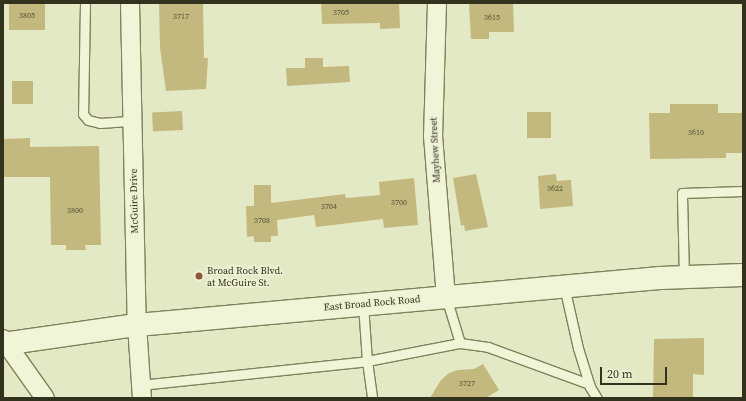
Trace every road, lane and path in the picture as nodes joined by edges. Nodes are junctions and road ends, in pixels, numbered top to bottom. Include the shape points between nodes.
1 (85, 3) edge
2 (130, 3) edge
3 (437, 3) edge
4 (132, 121) junction
5 (743, 191) edge
6 (743, 275) edge
7 (684, 277) junction
8 (564, 286) junction
9 (446, 296) junction
10 (363, 304) junction
11 (137, 325) junction
12 (4, 342) edge
13 (460, 342) junction
14 (367, 361) junction
15 (589, 384) junction
16 (141, 392) edge
17 (45, 398) edge
18 (372, 398) edge
19 (596, 398) edge

1 - 4 lane via 83,114 88,120 100,123
2 - 4 street, McGuire Drive
3 - 9 street, Mayhew Street via 432,136
4 - 11 street, McGuire Drive
5 - 7 lane via 682,193
6 - 7 main road, East Broad Rock Road
7 - 8 main road, East Broad Rock Road
8 - 9 main road, East Broad Rock Road
8 - 15 lane
9 - 10 main road, East Broad Rock Road
9 - 13 lane
10 - 11 main road, East Broad Rock Road
10 - 14 lane
11 - 12 main road, East Broad Rock Road
11 - 16 street, McGuire Drive
12 - 17 street
13 - 14 lane
13 - 15 lane via 488,347
14 - 16 lane
14 - 18 lane
15 - 19 lane

